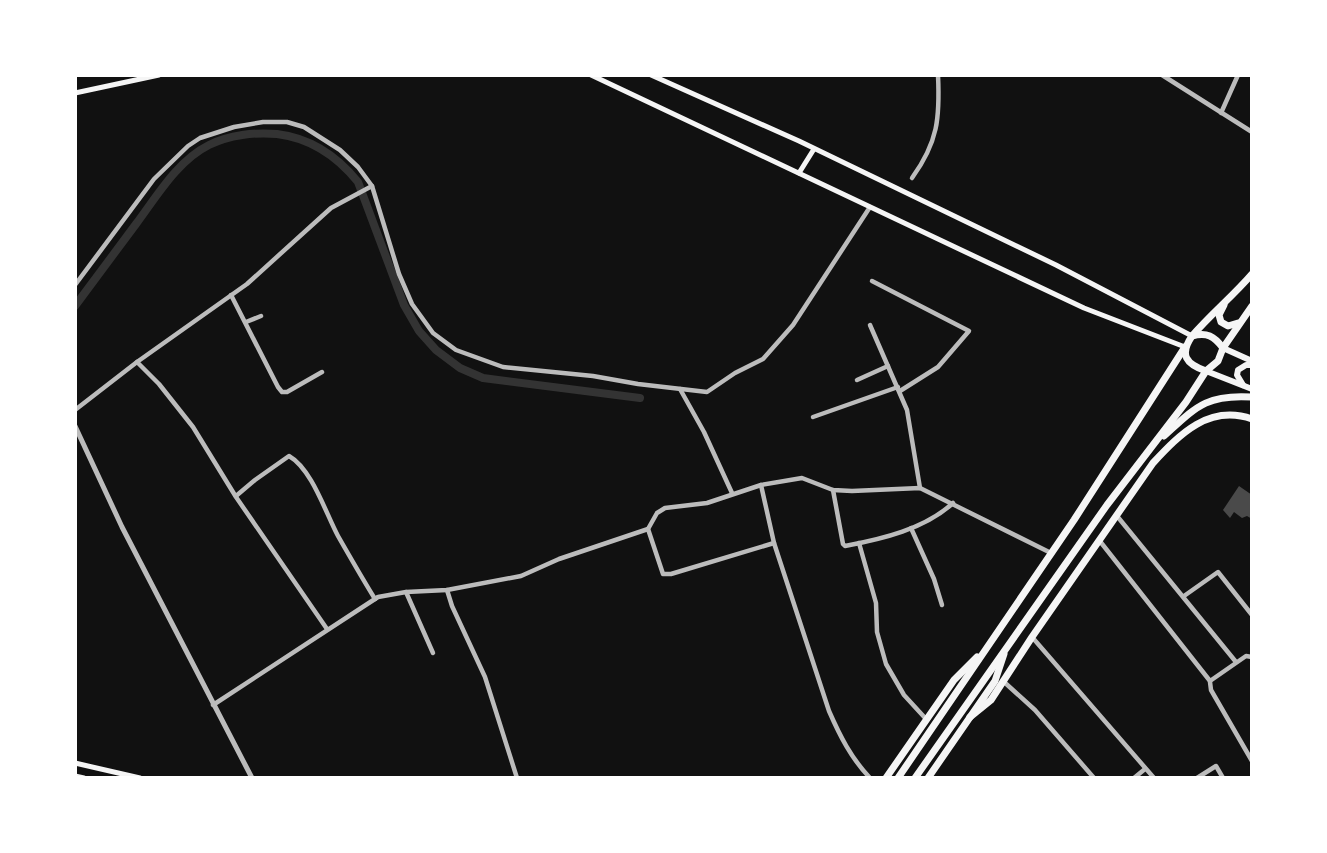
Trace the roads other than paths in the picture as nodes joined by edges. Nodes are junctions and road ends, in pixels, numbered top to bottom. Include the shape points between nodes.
1 (159, 75) edge
2 (591, 75) edge
3 (651, 75) edge
4 (938, 75) edge
5 (1162, 75) edge
6 (1238, 75) edge
7 (75, 93) edge
8 (1221, 113) junction
9 (1251, 130) edge
10 (814, 149) junction
11 (799, 173) junction
12 (912, 178) dead end
13 (369, 187) junction
14 (870, 207) junction
15 (1252, 274) edge
16 (872, 281) dead end
17 (75, 285) edge
18 (231, 295) junction
19 (1226, 302) junction
20 (1252, 306) edge
21 (261, 316) dead end
22 (1244, 318) junction
23 (246, 322) junction
24 (870, 325) dead end
25 (1192, 336) junction
26 (1185, 347) junction
27 (1223, 348) junction
28 (138, 362) junction
29 (1252, 363) edge
30 (888, 366) junction
31 (1206, 371) junction
32 (322, 372) dead end
33 (858, 380) dead end
34 (1248, 388) edge
35 (680, 389) junction
36 (899, 389) junction
37 (1252, 397) edge
38 (75, 410) edge
39 (813, 418) dead end
40 (1252, 419) edge
41 (75, 426) edge
42 (1150, 449) junction
43 (761, 485) junction
44 (920, 488) junction
45 (833, 490) junction
46 (732, 493) junction
47 (236, 496) junction
48 (953, 503) junction
49 (1117, 516) junction
50 (911, 528) junction
51 (648, 529) junction
52 (1099, 540) junction
53 (774, 543) junction
54 (859, 543) junction
55 (1052, 553) junction
56 (447, 590) junction
57 (406, 592) junction
58 (1184, 597) junction
59 (375, 598) junction
60 (942, 605) dead end
61 (1252, 615) edge
62 (327, 629) junction
63 (1032, 637) junction
64 (992, 641) junction
65 (1007, 644) junction
66 (1252, 652) edge
67 (433, 653) dead end
68 (1249, 656) edge
69 (1236, 662) junction
70 (1003, 681) junction
71 (1210, 681) junction
72 (213, 705) junction
73 (970, 716) junction
74 (926, 719) junction
75 (1252, 761) edge
76 (75, 763) edge
77 (1145, 769) junction
78 (75, 776) edge
79 (84, 778) edge
80 (140, 778) edge
81 (252, 778) edge
82 (517, 778) edge
83 (870, 778) edge
84 (886, 778) edge
85 (898, 778) edge
86 (915, 778) edge
87 (928, 778) edge
88 (1094, 778) edge
89 (1134, 778) edge
90 (1154, 778) edge
91 (1197, 778) edge
92 (1223, 778) edge

1 - 7 main road
2 - 11 main road
3 - 10 main road
4 - 12 street via 936,132
5 - 8 street
6 - 8 street
8 - 9 street
10 - 11 main road
10 - 25 main road
11 - 14 main road
13 - 17 street via 358,167 340,150 304,127 263,122 215,132 188,146 160,172
13 - 18 street via 331,208
13 - 35 street via 412,304 446,343 503,367
14 - 26 main road via 1084,308
14 - 35 street via 807,305 763,359 707,392
15 - 19 highway
16 - 36 street via 969,331 937,367
18 - 23 street
18 - 28 street
19 - 22 highway via 1219,315 1221,322 1232,327
19 - 25 highway
20 - 22 highway
21 - 23 street
22 - 27 highway
23 - 32 street via 282,392
24 - 30 street
25 - 26 highway
25 - 27 highway via 1211,335
26 - 31 highway via 1190,364
26 - 55 highway
27 - 29 main road
27 - 31 highway via 1218,361
28 - 38 street
28 - 47 street via 193,427
29 - 34 main road via 1237,375
30 - 33 street
30 - 36 street
31 - 34 main road
31 - 42 highway
35 - 46 street
36 - 39 street
36 - 44 street
37 - 42 highway via 1207,401
40 - 49 highway via 1215,416 1187,429 1153,463
41 - 72 street
42 - 65 highway
43 - 45 street via 802,478
43 - 46 street
43 - 53 street
44 - 45 street
44 - 48 street
45 - 54 street via 843,544
46 - 51 street via 707,503 665,508
47 - 59 street via 289,456 295,459
47 - 62 street
48 - 50 street
48 - 55 street
49 - 52 highway
49 - 58 street
50 - 54 street
50 - 60 street
51 - 53 street via 663,573 671,574
51 - 56 street via 521,576
52 - 63 highway
52 - 71 street
53 - 83 street via 829,711 840,737
54 - 74 street via 876,603 877,632 886,664 904,695
55 - 64 highway
56 - 57 street
56 - 82 street via 485,677
57 - 59 street
57 - 67 street
58 - 61 street via 1218,572
58 - 69 street
59 - 62 street
62 - 72 street
63 - 70 highway
63 - 77 street
64 - 74 highway via 954,680
64 - 85 highway
65 - 73 highway via 995,681
65 - 86 highway
66 - 68 street
68 - 69 street
69 - 71 street
70 - 73 highway via 991,700
70 - 88 street
71 - 75 street
72 - 81 street
73 - 87 highway
74 - 84 highway
76 - 80 main road
77 - 89 street
77 - 90 street
78 - 79 main road
91 - 92 street via 1216,766

